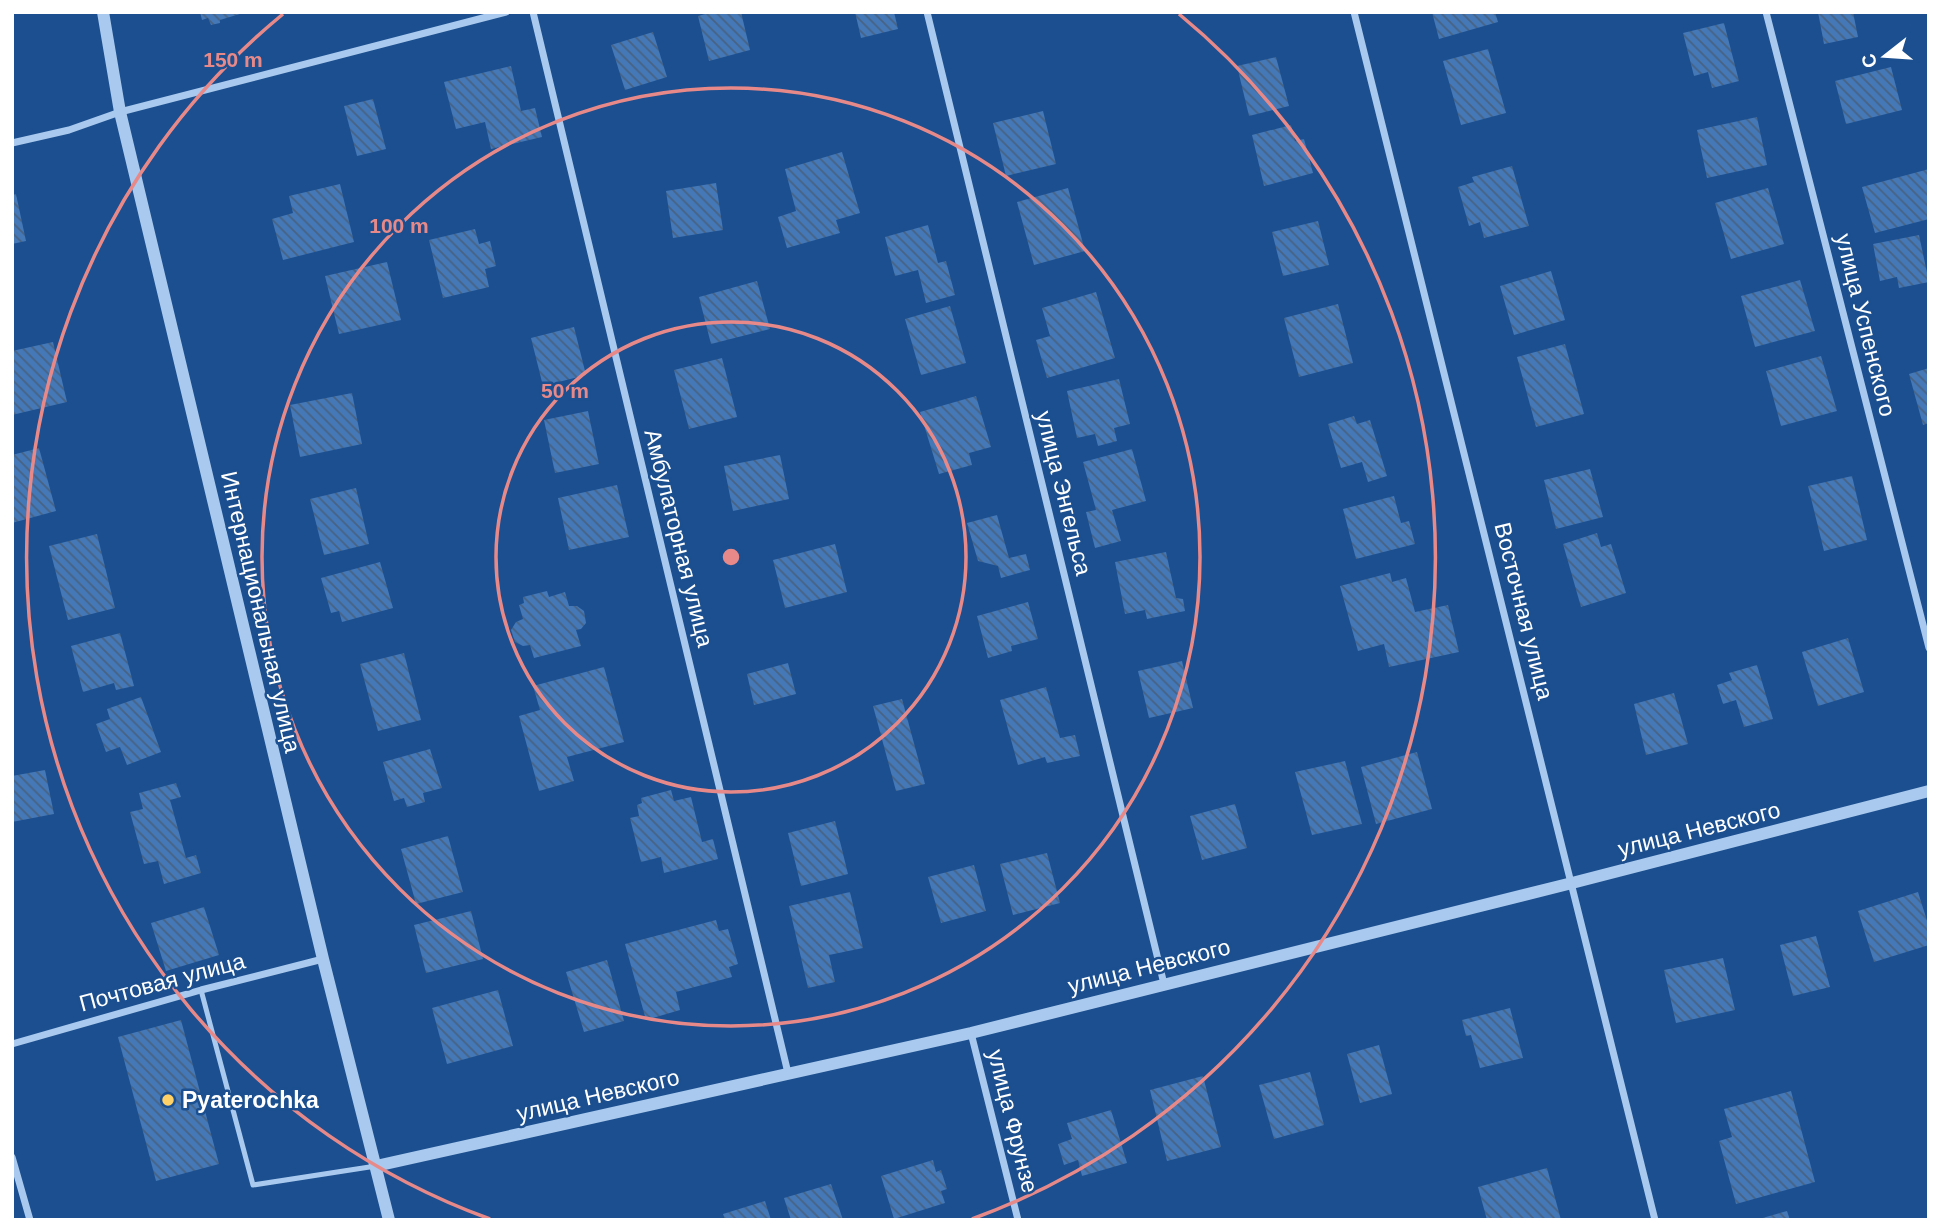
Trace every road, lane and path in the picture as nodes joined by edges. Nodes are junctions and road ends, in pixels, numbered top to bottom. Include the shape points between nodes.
1 (103, 12) edge
2 (506, 12) edge
3 (533, 12) edge
4 (927, 12) edge
5 (1354, 12) edge
6 (1766, 12) edge
7 (120, 111) junction
8 (12, 143) edge
9 (1929, 648) edge
10 (1929, 791) edge
11 (1572, 883) junction
12 (323, 960) junction
13 (1164, 984) junction
14 (201, 990) junction
15 (971, 1032) junction
16 (12, 1044) edge
17 (788, 1073) junction
18 (12, 1157) edge
19 (376, 1166) junction
20 (30, 1220) edge
21 (389, 1220) edge
22 (1018, 1220) edge
23 (1655, 1220) edge

1 - 7 street, Интернациональная улица
2 - 7 street
3 - 17 street, Амбулаторная улица
4 - 13 street, улица Энгельса
5 - 11 street, Восточная улица
6 - 9 street, улица Успенского
7 - 8 street via 69,130
7 - 12 street, Интернациональная улица
10 - 11 street, улица Невского
11 - 13 street, улица Невского
11 - 23 street, Восточная улица
12 - 14 street, Почтовая улица
12 - 19 street, Интернациональная улица
13 - 15 street, улица Невского
14 - 16 street, Почтовая улица
14 - 19 lane via 253,1185
15 - 17 street, улица Невского
15 - 22 street, улица Фрунзе
17 - 19 street, улица Невского
18 - 20 street
19 - 21 street, Интернациональная улица

